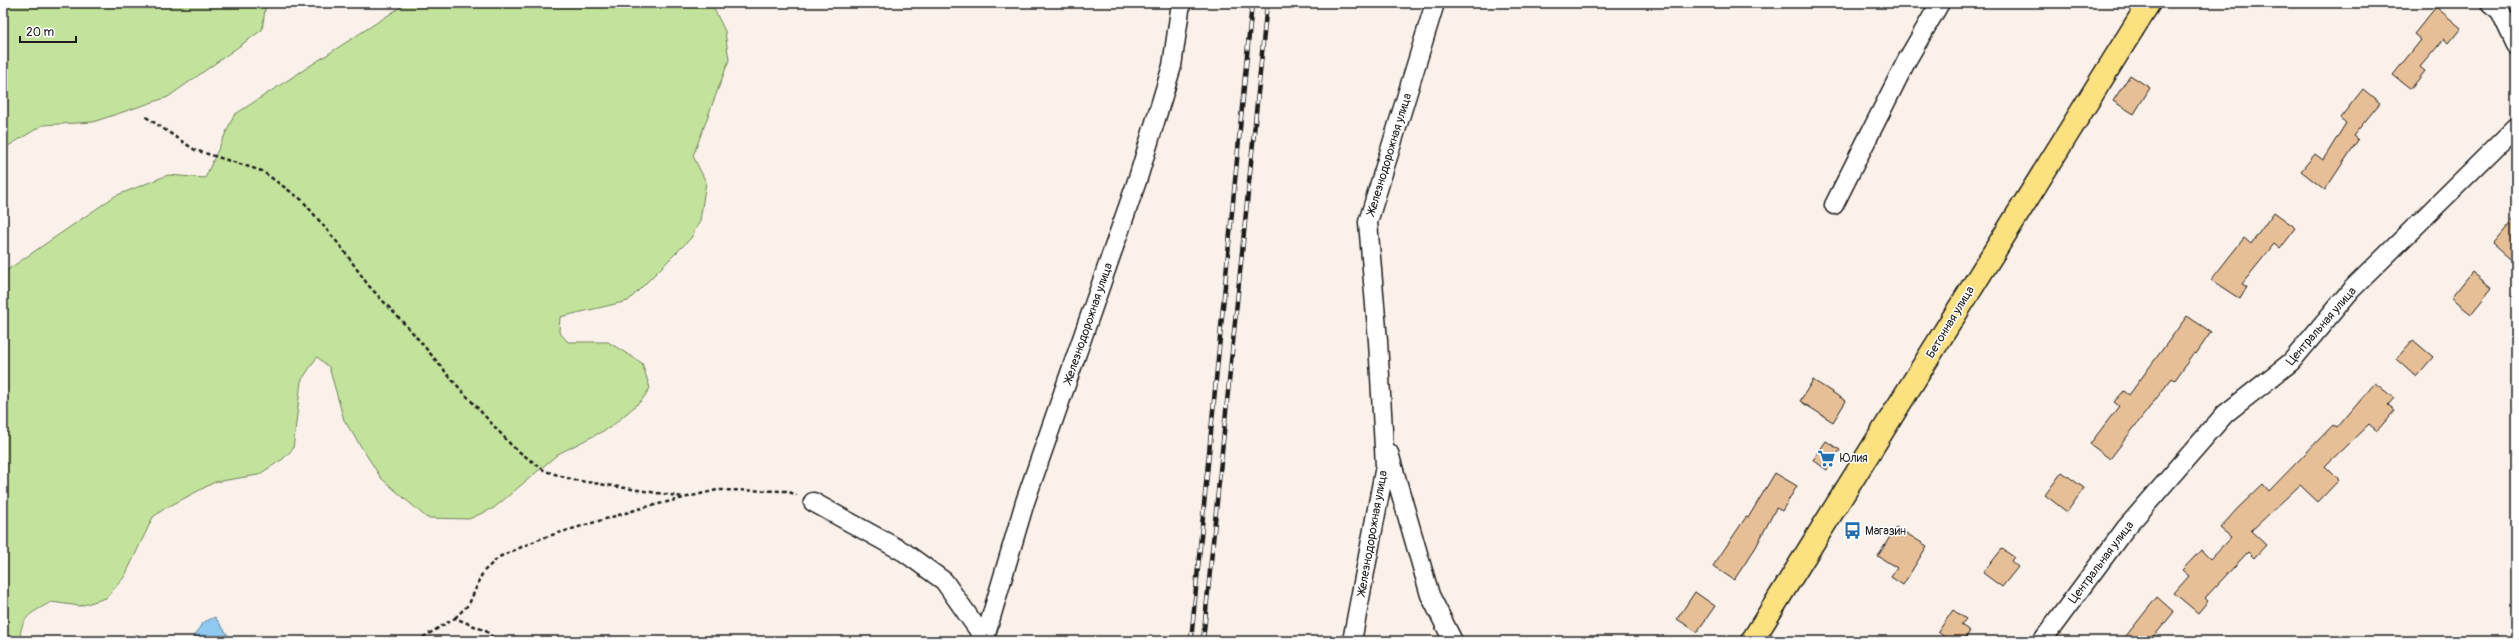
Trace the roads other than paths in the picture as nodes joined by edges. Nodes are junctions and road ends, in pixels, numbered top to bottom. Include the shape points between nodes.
1 (1181, 3) edge
2 (1436, 3) edge
3 (1940, 3) edge
4 (2149, 3) edge
5 (2490, 3) edge
6 (2516, 45) edge
7 (2516, 127) edge
8 (1834, 205) dead end
9 (1383, 432) junction
10 (813, 502) road end
11 (984, 640) edge
12 (1352, 641) edge
13 (1453, 641) edge
14 (1752, 641) edge
15 (2042, 641) edge

1 - 11 street, Железнодорожная улица via 1172,66 1138,178 1025,502
2 - 9 street, Железнодорожная улица via 1368,222
3 - 8 street via 1907,60
4 - 14 main road, Бетонная улица
5 - 6 street via 2500,11
7 - 15 street, Центральная улица via 2351,290 2291,362 2225,414 2125,529
9 - 12 street, Железнодорожная улица via 1384,466
9 - 13 street via 1430,595
10 - 11 street via 904,552 944,581

